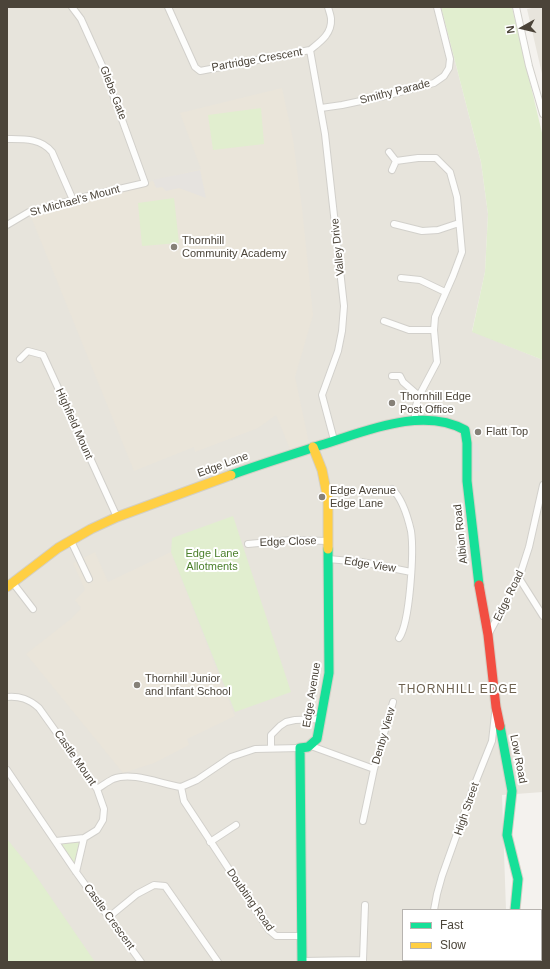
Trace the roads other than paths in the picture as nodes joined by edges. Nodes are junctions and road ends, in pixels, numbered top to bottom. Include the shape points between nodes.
1 (72, 7) edge
2 (168, 7) edge
3 (328, 7) edge
4 (437, 7) edge
5 (516, 7) edge
6 (310, 50) junction
7 (321, 108) junction
8 (543, 114) edge
9 (7, 139) edge
10 (389, 152) dead end
11 (396, 160) junction
12 (392, 170) dead end
13 (145, 183) joint
14 (73, 200) junction
15 (459, 223) junction
16 (394, 224) dead end
17 (7, 225) edge
18 (401, 278) dead end
19 (445, 292) junction
20 (384, 321) dead end
21 (434, 330) junction
22 (20, 359) dead end
23 (392, 376) dead end
24 (419, 396) junction
25 (416, 421) junction
26 (465, 430) joint
27 (334, 440) junction
28 (314, 447) junction
29 (543, 486) edge
30 (392, 489) dead end
31 (117, 517) junction
32 (71, 541) junction
33 (328, 541) junction
34 (248, 544) dead end
35 (328, 559) junction
36 (411, 572) junction
37 (519, 578) junction
38 (88, 579) dead end
39 (10, 585) edge
40 (33, 609) dead end
41 (543, 616) edge
42 (488, 635) junction
43 (399, 638) dead end
44 (7, 697) edge
45 (393, 702) dead end
46 (496, 707) junction
47 (322, 719) junction
48 (311, 746) junction
49 (271, 748) junction
50 (300, 748) junction
51 (374, 769) junction
52 (7, 770) edge
53 (181, 787) junction
54 (97, 790) junction
55 (363, 821) dead end
56 (236, 825) dead end
57 (84, 838) junction
58 (56, 841) junction
59 (210, 842) junction
60 (76, 872) junction
61 (366, 905) dead end
62 (434, 909) edge
63 (515, 909) edge
64 (109, 917) junction
65 (301, 936) junction
66 (363, 961) edge
67 (141, 962) edge
68 (218, 962) edge
69 (302, 962) edge

1 - 13 street, Glebe Gate via 81,19 104,70
2 - 6 street, Partridge Crescent via 195,67 200,71
3 - 6 street, Partridge Crescent via 331,19 329,30 324,39
4 - 7 street, Smithy Parade via 450,58 449,68 444,76 434,83 389,95
5 - 8 street
6 - 7 street, Valley Drive
7 - 27 street, Valley Drive via 344,306 338,350 322,395
9 - 14 street via 25,139 43,143 48,147
10 - 11 street
11 - 12 street
11 - 15 street via 436,158 450,172 457,197
13 - 14 street, St Michael's Mount
14 - 17 street, St Michael's Mount via 29,212
15 - 16 street via 438,230 422,231
15 - 19 street via 462,252
18 - 19 street via 420,280
19 - 21 street via 435,317
20 - 21 street via 409,330
21 - 24 street via 437,362
22 - 31 street, Highfield Mount via 28,351 43,355
23 - 24 street via 400,376
24 - 25 street via 415,409
25 - 26 street, Edge Lane via 446,422
25 - 27 street, Edge Lane via 393,424
26 - 42 street, Albion Road via 467,480 478,580
27 - 28 street, Edge Lane
28 - 31 street, Edge Lane
28 - 33 street, Edge Avenue via 328,500
29 - 37 street, Edge Road
30 - 36 street, Edge View via 401,502 410,531
31 - 32 street, Edge Lane
32 - 38 street
32 - 39 street, Edge Lane
33 - 34 street, Edge Close via 291,540
33 - 35 street, Edge Avenue
35 - 36 street, Edge View via 362,562
35 - 47 street, Edge Avenue via 329,673
36 - 43 street, Edge View via 403,632
37 - 41 street
37 - 42 street, Edge Road
39 - 40 street
42 - 46 street, Albion Road
44 - 54 street, Castle Mount via 22,697 39,708
45 - 51 street, Denby View
46 - 62 street, High Street via 492,741 442,876
46 - 63 street, Low Road via 512,791 507,835 518,879
47 - 48 street, Edge Avenue via 317,739
47 - 49 street via 286,722 271,735
48 - 50 street
48 - 51 street, Denby View
49 - 50 street
49 - 53 street via 255,749 231,757 197,780
50 - 65 street
51 - 55 street, Denby View
52 - 58 street
53 - 54 street via 131,776 114,778
53 - 59 street, Doubting Road via 184,801
54 - 57 street, Castle Mount via 104,809 103,820 97,830
56 - 59 street
57 - 58 street
57 - 60 street
58 - 60 street
59 - 65 street, Doubting Road via 269,930 276,936
60 - 64 street, Castle Crescent
61 - 66 street
64 - 67 street, Castle Crescent
64 - 68 street via 137,894 154,885 165,886
65 - 69 street
66 - 69 street

